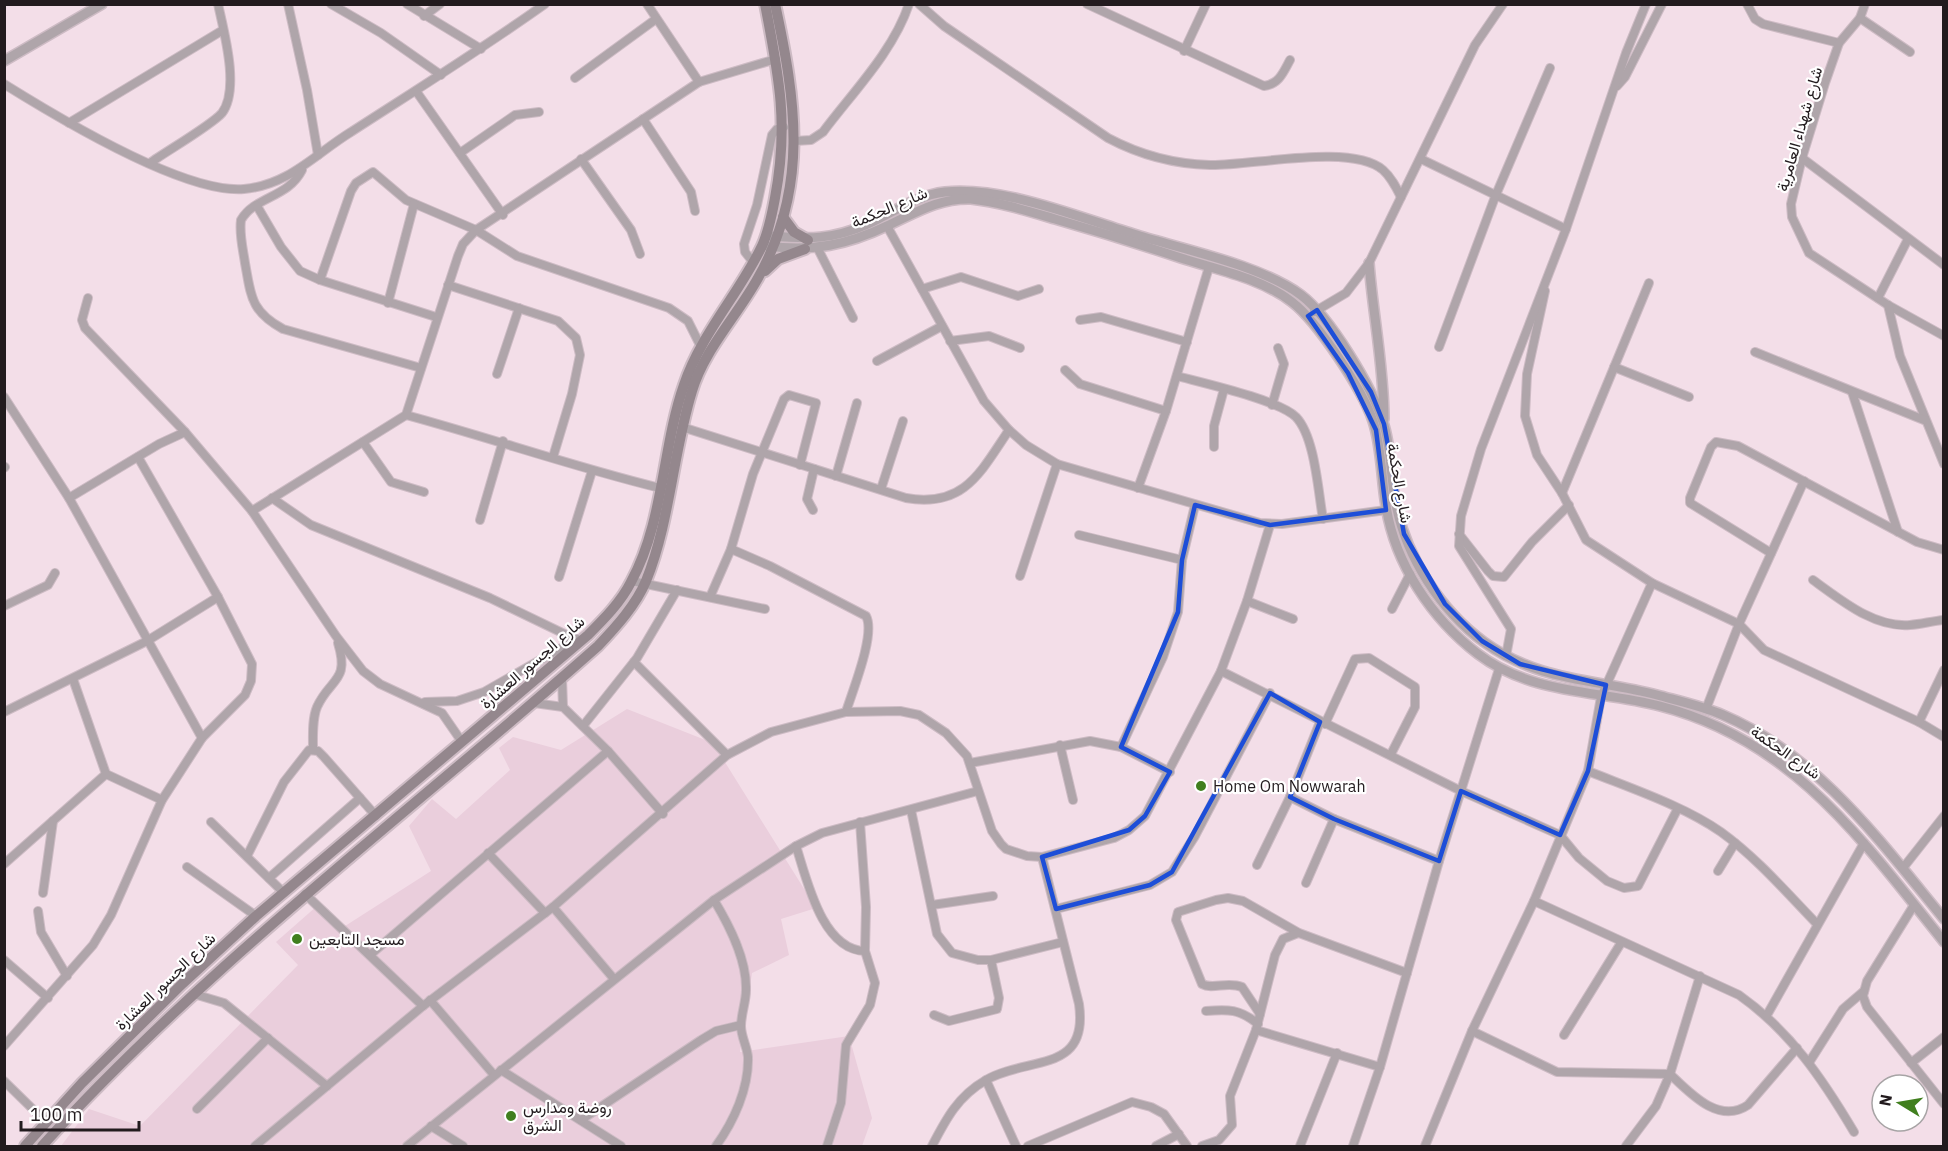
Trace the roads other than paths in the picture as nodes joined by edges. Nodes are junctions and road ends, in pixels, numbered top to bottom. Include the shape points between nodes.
1 (102, 4) edge
2 (218, 4) edge
3 (288, 4) edge
4 (331, 4) edge
5 (406, 4) edge
6 (440, 4) edge
7 (647, 4) edge
8 (765, 4) edge
9 (775, 4) edge
10 (909, 4) edge
11 (919, 4) edge
12 (1087, 4) edge
13 (1206, 4) edge
14 (1503, 4) edge
15 (1646, 4) edge
16 (1662, 4) edge
17 (1747, 4) edge
18 (1865, 4) edge
19 (545, 5) edge
20 (424, 16) junction
21 (1860, 18) junction
22 (656, 19) junction
23 (223, 30) junction
24 (1839, 43) junction
25 (482, 49) junction
26 (1184, 51) junction
27 (1910, 52) dead end
28 (776, 59) junction
29 (1290, 60) dead end
30 (4, 61) edge
31 (1550, 68) dead end
32 (441, 75) junction
33 (575, 78) dead end
34 (699, 82) junction
35 (4, 84) edge
36 (1614, 89) junction
37 (416, 91) junction
38 (538, 112) dead end
39 (643, 119) junction
40 (69, 123) junction
41 (784, 127) junction
42 (795, 141) junction
43 (460, 153) junction
44 (318, 155) junction
45 (1802, 158) junction
46 (581, 159) junction
47 (1421, 159) junction
48 (150, 163) junction
49 (304, 166) junction
50 (1401, 197) junction
51 (1496, 197) junction
52 (414, 204) junction
53 (257, 206) junction
54 (695, 211) dead end
55 (503, 214) junction
56 (783, 217) junction
57 (887, 226) junction
58 (1566, 229) junction
59 (476, 230) junction
60 (1908, 239) junction
61 (770, 241) junction
62 (806, 245) junction
63 (818, 249) junction
64 (640, 254) dead end
65 (753, 262) junction
66 (1369, 262) junction
67 (1944, 265) edge
68 (1209, 267) junction
69 (758, 278) junction
70 (1547, 278) junction
71 (320, 280) junction
72 (1649, 283) dead end
73 (448, 285) junction
74 (922, 289) junction
75 (1039, 289) dead end
76 (88, 298) dead end
77 (1878, 298) junction
78 (388, 303) junction
79 (1888, 305) junction
80 (519, 308) junction
81 (1317, 310) junction
82 (1308, 316) junction
83 (436, 317) junction
84 (853, 318) dead end
85 (1080, 320) dead end
86 (942, 326) junction
87 (1944, 336) edge
88 (950, 341) junction
89 (1187, 342) junction
90 (701, 347) junction
91 (1439, 347) dead end
92 (1020, 348) dead end
93 (1278, 348) dead end
94 (1755, 352) dead end
95 (877, 361) dead end
96 (1614, 367) junction
97 (421, 368) junction
98 (1065, 370) dead end
99 (496, 374) dead end
100 (1177, 376) junction
101 (1224, 389) junction
102 (1852, 392) junction
103 (4, 397) edge
104 (1689, 397) dead end
105 (857, 404) dead end
106 (1272, 405) junction
107 (1167, 411) junction
108 (406, 415) junction
109 (1924, 420) junction
110 (903, 421) dead end
111 (1384, 424) junction
112 (682, 427) junction
113 (1009, 430) junction
114 (185, 432) junction
115 (503, 441) junction
116 (363, 442) junction
117 (1215, 447) dead end
118 (762, 452) junction
119 (138, 457) junction
120 (553, 457) junction
121 (1057, 464) junction
122 (1944, 464) edge
123 (800, 465) junction
124 (814, 469) junction
125 (592, 471) junction
126 (836, 476) junction
127 (1804, 481) junction
128 (660, 488) junction
129 (1138, 488) junction
130 (881, 489) junction
131 (424, 492) dead end
132 (1562, 493) junction
133 (69, 498) junction
134 (272, 498) junction
135 (1195, 505) junction
136 (1569, 505) junction
137 (813, 510) dead end
138 (1386, 510) junction
139 (252, 511) junction
140 (1323, 519) junction
141 (480, 520) dead end
142 (1270, 525) junction
143 (1898, 532) junction
144 (1459, 534) junction
145 (1079, 535) dead end
146 (731, 549) junction
147 (1944, 550) edge
148 (1771, 553) junction
149 (1182, 560) junction
150 (55, 573) dead end
151 (1410, 574) junction
152 (1020, 576) dead end
153 (559, 577) dead end
154 (632, 580) junction
155 (1813, 580) dead end
156 (646, 583) junction
157 (1652, 583) junction
158 (677, 590) junction
159 (218, 597) junction
160 (710, 597) junction
161 (1247, 601) junction
162 (4, 606) edge
163 (765, 609) dead end
164 (1392, 609) dead end
165 (1293, 619) dead end
166 (1944, 620) edge
167 (1739, 624) junction
168 (588, 635) junction
169 (336, 636) junction
170 (576, 639) junction
171 (147, 641) junction
172 (1506, 656) junction
173 (634, 662) junction
174 (1499, 669) junction
175 (1944, 670) edge
176 (1221, 671) junction
177 (562, 678) junction
178 (73, 679) junction
179 (1606, 685) junction
180 (1270, 693) junction
181 (1602, 697) junction
182 (420, 702) junction
183 (534, 703) junction
184 (563, 707) junction
185 (1706, 709) junction
186 (4, 712) edge
187 (846, 712) junction
188 (1919, 722) junction
189 (1323, 723) junction
190 (583, 726) junction
191 (1944, 737) edge
192 (202, 738) junction
193 (462, 742) junction
194 (1060, 745) junction
195 (1121, 747) junction
196 (313, 749) junction
197 (608, 751) junction
198 (1390, 754) junction
199 (727, 755) junction
200 (970, 763) junction
201 (1588, 771) junction
202 (1170, 772) junction
203 (106, 774) junction
204 (978, 791) junction
205 (1461, 791) junction
206 (1290, 797) junction
207 (360, 798) junction
208 (162, 800) junction
209 (1073, 800) dead end
210 (911, 810) junction
211 (1677, 810) junction
212 (663, 814) junction
213 (376, 816) junction
214 (1944, 816) edge
215 (1334, 819) junction
216 (53, 821) junction
217 (211, 822) dead end
218 (860, 822) junction
219 (1560, 835) junction
220 (1735, 843) junction
221 (1864, 843) junction
222 (796, 846) junction
223 (488, 854) junction
224 (247, 856) junction
225 (1042, 857) junction
226 (1439, 861) junction
227 (4, 864) edge
228 (1257, 865) dead end
229 (187, 867) dead end
230 (1904, 868) junction
231 (1718, 871) dead end
232 (269, 878) junction
233 (1306, 883) dead end
234 (43, 893) dead end
235 (285, 893) junction
236 (305, 894) junction
237 (993, 896) dead end
238 (714, 900) junction
239 (1534, 901) junction
240 (932, 905) junction
241 (1914, 905) junction
242 (553, 907) junction
243 (1056, 909) junction
244 (38, 911) dead end
245 (545, 913) junction
246 (256, 916) junction
247 (1944, 919) edge
248 (1816, 924) junction
249 (1299, 933) junction
250 (1063, 942) junction
251 (1944, 942) edge
252 (1622, 943) junction
253 (865, 951) junction
254 (370, 955) junction
255 (4, 960) edge
256 (991, 960) junction
257 (1407, 973) junction
258 (67, 976) junction
259 (1700, 976) junction
260 (614, 979) junction
261 (1864, 991) junction
262 (194, 994) junction
263 (48, 998) junction
264 (427, 1003) junction
265 (1206, 1011) dead end
266 (1260, 1014) junction
267 (934, 1015) dead end
268 (1767, 1015) junction
269 (741, 1025) junction
270 (1257, 1027) junction
271 (1472, 1031) junction
272 (1564, 1035) dead end
273 (1944, 1036) edge
274 (268, 1038) junction
275 (4, 1046) edge
276 (1797, 1048) junction
277 (1337, 1053) junction
278 (1809, 1061) junction
279 (1911, 1063) junction
280 (1380, 1067) junction
281 (497, 1072) junction
282 (1670, 1074) junction
283 (986, 1080) junction
284 (4, 1082) edge
285 (82, 1083) junction
286 (327, 1086) junction
287 (92, 1093) junction
288 (1944, 1104) edge
289 (197, 1109) dead end
290 (581, 1120) junction
291 (47, 1123) junction
292 (431, 1126) junction
293 (1854, 1132) dead end
294 (1179, 1134) junction
295 (25, 1146) edge
296 (42, 1146) edge
297 (255, 1146) edge
298 (407, 1146) edge
299 (463, 1146) edge
300 (621, 1146) edge
301 (716, 1146) edge
302 (827, 1146) edge
303 (932, 1146) edge
304 (1016, 1146) edge
305 (1028, 1146) edge
306 (1156, 1146) edge
307 (1187, 1146) edge
308 (1202, 1146) edge
309 (1300, 1146) edge
310 (1353, 1146) edge
311 (1425, 1146) edge
312 (1626, 1146) edge

1 - 30 street
2 - 23 street
3 - 44 street
4 - 32 street
5 - 20 street
6 - 20 street
7 - 22 street
8 - 28 main road, شارع الجسور العشارة
9 - 42 main road, شارع الجسور العشارة via 792,94
10 - 42 street via 902,23 875,64 823,132 811,140
11 - 50 street via 960,38 1129,149 1180,163 1212,165 1332,157 1362,161 1382,169
12 - 26 street
13 - 26 street
14 - 47 street via 1475,45
15 - 36 street
16 - 36 street via 1625,77
17 - 24 street via 1755,19 1763,24
18 - 21 street, شارع شهداء العامرية
19 - 25 street
20 - 25 street
21 - 24 street, شارع شهداء العامرية
21 - 27 street
22 - 33 street
22 - 34 street
23 - 40 street
23 - 48 street via 230,93 226,106 215,119
24 - 45 street, شارع شهداء العامرية
25 - 32 street
26 - 29 street via 1264,86 1279,80
28 - 34 street
28 - 41 main road, شارع الجسور العشارة
31 - 51 street
32 - 37 street
34 - 39 street
35 - 40 street
36 - 58 street
37 - 43 street
37 - 44 street
38 - 43 street via 515,115
39 - 46 street
39 - 54 street via 691,192
40 - 48 street
41 - 61 main road, شارع الجسور العشارة
41 - 65 street via 772,135 744,244
42 - 56 main road, شارع الجسور العشارة
43 - 55 street
44 - 49 street
45 - 60 street
45 - 77 street, شارع شهداء العامرية via 1791,204 1792,218 1803,243 1809,253
46 - 55 street
46 - 64 street via 631,230
47 - 50 street
47 - 51 street
48 - 49 street via 190,181 242,189 273,184
49 - 53 street via 288,189
50 - 66 street
51 - 58 street
51 - 91 street
52 - 59 street
52 - 71 street via 373,172 356,183
52 - 78 street
53 - 71 street via 289,259 300,271
53 - 97 street via 241,220 240,232 249,294 271,322 312,338
55 - 59 street
56 - 61 main road, شارع الجسور العشارة
56 - 62 main road
57 - 63 street, شارع الحكمة
57 - 68 street, شارع الحكمة via 941,201 981,200 1102,232
57 - 74 street
58 - 70 street
59 - 73 street via 463,244
59 - 90 street via 517,256 669,308 688,321
60 - 67 street
60 - 77 street
61 - 62 street, شارع الحكمة
61 - 65 main road, شارع الجسور العشارة
61 - 69 main road, شارع الجسور العشارة
62 - 63 street, شارع الحكمة
62 - 69 main road via 778,259
62 - 81 street, شارع الحكمة via 854,230 931,195 988,194 1027,202 1248,270 1300,295
63 - 84 street
65 - 90 main road, شارع الجسور العشارة
66 - 81 street via 1346,292
66 - 111 street via 1384,389
68 - 82 street, شارع الحكمة via 1275,291
68 - 89 street
69 - 112 main road, شارع الجسور العشارة via 698,375
70 - 132 street via 1527,374 1525,416 1537,455
70 - 144 street via 1481,449
71 - 78 street
72 - 96 street
73 - 80 street
73 - 83 street
74 - 75 street via 961,278 1018,296
74 - 86 street
76 - 114 street via 82,320 85,328
77 - 79 street, شارع شهداء العامرية
78 - 83 street
79 - 87 street, شارع شهداء العامرية
79 - 109 street via 1900,356
80 - 99 street
80 - 120 street via 558,321 572,333 579,346 572,394
81 - 82 street
81 - 111 street, شارع الحكمة via 1371,392
82 - 138 street, شارع الحكمة via 1348,373 1372,418
83 - 97 street
85 - 89 street via 1101,317
86 - 88 street
86 - 95 street
88 - 92 street via 989,336
88 - 113 street via 984,401
89 - 100 street
90 - 128 main road, شارع الجسور العشارة via 680,399
93 - 106 street via 1284,364
94 - 102 street
96 - 104 street
96 - 132 street
97 - 108 street
98 - 107 street via 1080,384
100 - 101 street
100 - 107 street
101 - 106 street
101 - 117 street via 1214,426
102 - 109 street
102 - 143 street
103 - 133 street
105 - 126 street
106 - 140 street via 1295,416 1307,436
107 - 129 street
108 - 115 street
108 - 116 street
109 - 122 street
110 - 130 street
111 - 172 street, شارع الحكمة via 1395,503 1420,567 1464,625
112 - 118 street
112 - 156 main road, شارع الجسور العشارة
113 - 121 street
113 - 130 street via 979,475 955,494 926,501
114 - 119 street
114 - 139 street
115 - 120 street
115 - 141 street
116 - 131 street via 391,482
116 - 134 street
118 - 123 street
118 - 123 street via 784,399 791,395 802,397 816,404
118 - 146 street
119 - 133 street
119 - 159 street
120 - 125 street
121 - 129 street
121 - 152 street
123 - 124 street
124 - 126 street
124 - 137 street via 807,500
125 - 128 street
125 - 153 street
126 - 130 street
127 - 143 street
127 - 148 street
127 - 148 street via 1722,441 1711,447 1690,503
128 - 154 main road, شارع الجسور العشارة
129 - 135 street
132 - 136 street
133 - 171 street
134 - 139 street
134 - 170 street via 311,525 490,598
135 - 142 street
135 - 149 street
136 - 144 street via 1504,577 1493,576
136 - 157 street via 1586,540
138 - 140 street
138 - 151 street, شارع الحكمة
139 - 169 street
140 - 142 street
142 - 161 street
143 - 147 street
144 - 172 street via 1459,546 1511,630
145 - 149 street
146 - 160 street
146 - 187 street via 866,616 869,626 865,649
148 - 167 street
149 - 195 street via 1180,595 1163,657
150 - 162 street via 48,585
151 - 164 street
151 - 174 street, شارع الحكمة via 1425,601 1457,636
154 - 156 street
154 - 168 main road, شارع الجسور العشارة
155 - 166 street via 1854,610 1893,624
156 - 158 street
156 - 177 main road, شارع الجسور العشارة via 613,630
157 - 167 street
157 - 179 street
158 - 160 street
158 - 173 street
159 - 171 street
159 - 192 street via 252,664 251,681 245,695
160 - 163 street
161 - 165 street
161 - 176 street
167 - 185 street
167 - 188 street via 1764,650
168 - 170 street
168 - 193 main road, شارع الجسور العشارة
169 - 182 street via 363,670 380,684
169 - 196 street via 342,666 339,680 315,714
170 - 182 street via 477,695 447,702
171 - 178 street
171 - 192 street
172 - 179 street, شارع الحكمة via 1568,679
173 - 190 street
173 - 199 street
174 - 181 street, شارع الحكمة via 1552,688
174 - 205 street
175 - 188 street
176 - 180 street
176 - 202 street
177 - 183 main road, شارع الجسور العشارة
177 - 184 street
178 - 186 street
178 - 203 street
179 - 181 street
179 - 185 street, شارع الحكمة
180 - 189 street
180 - 243 street via 1172,872 1150,885
181 - 201 street
181 - 221 street, شارع الحكمة via 1673,710 1738,736 1797,776 1844,818
182 - 193 street via 442,713
183 - 184 street
183 - 236 main road, شارع الجسور العشارة
184 - 190 street
185 - 230 street, شارع الحكمة via 1765,737 1804,764 1853,808
187 - 199 street via 771,732
187 - 200 street via 900,711 920,715 946,733
188 - 191 street
189 - 198 street
189 - 198 street via 1356,659 1369,658 1410,683 1416,692 1415,707
189 - 206 street
190 - 197 street
192 - 208 street
193 - 213 main road, شارع الجسور العشارة
194 - 195 street via 1090,741
194 - 200 street
194 - 209 street
195 - 202 street
196 - 207 street
196 - 224 street via 305,753 284,782
197 - 212 street
197 - 223 street
198 - 205 street
199 - 212 street
200 - 204 street
201 - 211 street
201 - 219 street
202 - 225 street via 1145,816 1129,830 1114,838
203 - 208 street
203 - 216 street
204 - 210 street
204 - 225 street via 992,831 1001,844 1016,853
205 - 219 street
205 - 226 street
206 - 215 street
206 - 228 street
207 - 213 street
207 - 232 street
208 - 258 street via 111,915
210 - 218 street
210 - 240 street
211 - 219 street via 1641,882 1632,888 1617,886 1595,873
211 - 220 street
212 - 242 street
213 - 235 main road, شارع الجسور العشارة
214 - 230 street
215 - 226 street
215 - 233 street
216 - 227 street
216 - 234 street
217 - 224 street
218 - 222 street via 822,833
218 - 253 street
219 - 239 street
220 - 231 street
220 - 248 street
221 - 241 street, شارع الحكمة
221 - 248 street
222 - 238 street
222 - 253 street via 821,916 832,935 844,946
223 - 245 street
223 - 254 street
224 - 232 street
225 - 243 street
226 - 257 street
229 - 246 street
230 - 247 street, شارع الحكمة
232 - 235 street
235 - 246 main road, شارع الجسور العشارة
236 - 254 street
236 - 262 main road, شارع الجسور العشارة
237 - 240 street
238 - 260 street
238 - 269 street via 730,928 744,975 746,993
239 - 252 street
239 - 271 street
240 - 256 street via 937,934 952,952
241 - 251 street, شارع الحكمة
241 - 261 street
242 - 245 street
242 - 260 street
243 - 250 street
244 - 258 street via 41,932
245 - 264 street
246 - 285 main road, شارع الجسور العشارة
248 - 268 street via 1797,966
249 - 257 street
249 - 266 street via 1288,934 1279,944
249 - 266 street via 1243,901 1228,898 1176,914 1202,984 1242,987
250 - 256 street
250 - 283 street via 1082,1020 1075,1044 1048,1061
252 - 259 street
252 - 272 street
253 - 302 street via 874,973 874,994 846,1045 841,1103
254 - 264 street
255 - 263 street
256 - 267 street via 999,998 997,1009 949,1021
257 - 280 street
258 - 263 street
259 - 268 street via 1739,995
259 - 282 street
260 - 281 street
261 - 278 street via 1843,1009
261 - 279 street via 1867,1007
262 - 274 street via 220,1000
262 - 287 main road, شارع الجسور العشارة
263 - 275 street
264 - 281 street
264 - 286 street
265 - 270 street via 1229,1009 1244,1013
266 - 270 street
268 - 276 street
269 - 290 street via 701,1040
269 - 301 street via 748,1058 746,1077 734,1117
270 - 277 street
270 - 308 street via 1230,1096 1232,1125 1219,1140
271 - 282 street via 1557,1072
271 - 311 street
273 - 279 street
274 - 286 street
274 - 289 street
276 - 278 street
276 - 282 street via 1756,1097 1733,1112 1712,1108
277 - 280 street
277 - 309 street
278 - 293 street
279 - 288 street
280 - 310 street
281 - 290 street
281 - 292 street
282 - 312 street via 1654,1110
283 - 303 street via 949,1111
283 - 304 street
284 - 291 street
285 - 287 main road
285 - 291 main road, شارع الجسور العشارة
286 - 297 street
287 - 296 main road, شارع الجسور العشارة
290 - 300 street
291 - 295 main road, شارع الجسور العشارة
292 - 298 street
292 - 299 street
294 - 305 street via 1159,1110 1132,1102
294 - 306 street
294 - 307 street

